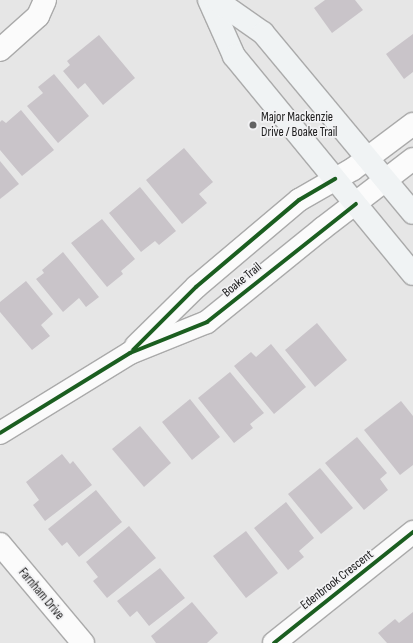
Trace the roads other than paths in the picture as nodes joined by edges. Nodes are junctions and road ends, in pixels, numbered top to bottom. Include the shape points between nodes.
1 (45, 0) edge
2 (209, 0) edge
3 (216, 0) edge
4 (0, 50) edge
5 (413, 124) edge
6 (413, 159) edge
7 (352, 169) junction
8 (371, 192) junction
9 (413, 213) edge
10 (413, 274) edge
11 (130, 353) junction
12 (0, 433) edge
13 (413, 532) edge
14 (0, 544) edge
15 (83, 643) edge
16 (274, 643) edge

1 - 4 street via 38,16
2 - 7 main road via 234,56
3 - 7 main road via 264,33
5 - 7 street, Boake Trail
6 - 8 street, Boake Trail
7 - 8 main road
7 - 8 main road
7 - 11 street, Boake Trail via 299,200 196,287
8 - 9 main road
8 - 10 main road
8 - 11 street, Boake Trail via 207,322
11 - 12 street, Boake Trail
13 - 16 street, Edenbrook Crescent
14 - 15 street, Farnham Drive

